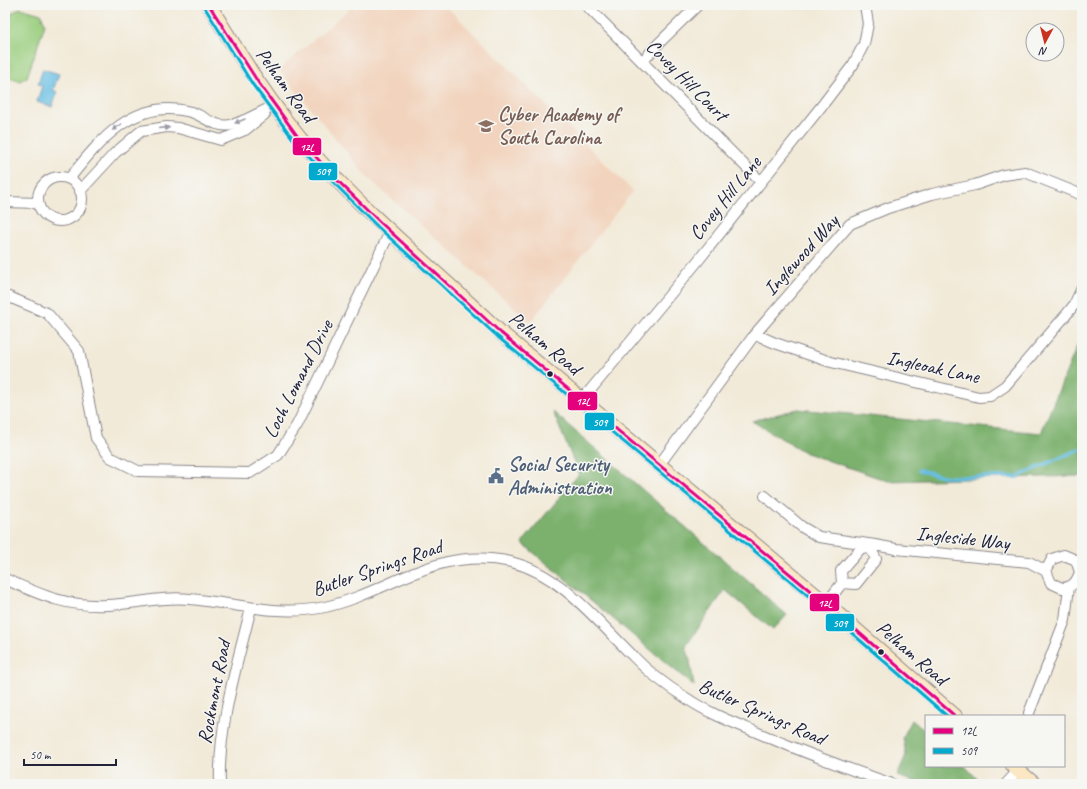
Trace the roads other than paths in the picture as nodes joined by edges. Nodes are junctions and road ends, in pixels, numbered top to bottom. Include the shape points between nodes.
1 (209, 5) edge
2 (586, 5) edge
3 (698, 5) edge
4 (865, 5) edge
5 (643, 61) junction
6 (276, 105) junction
7 (69, 179) junction
8 (761, 182) junction
9 (80, 191) junction
10 (1082, 195) edge
11 (5, 202) edge
12 (38, 203) junction
13 (390, 232) junction
14 (1082, 288) edge
15 (5, 298) edge
16 (755, 334) junction
17 (582, 400) junction
18 (659, 464) junction
19 (765, 496) dead end
20 (873, 547) junction
21 (847, 564) junction
22 (1081, 570) edge
23 (1046, 571) junction
24 (862, 576) junction
25 (5, 579) edge
26 (842, 583) junction
27 (1069, 588) junction
28 (826, 604) junction
29 (251, 608) junction
30 (1029, 713) dead end
31 (954, 715) edge
32 (1016, 768) edge
33 (878, 782) edge
34 (220, 784) edge
35 (892, 784) edge
36 (1006, 784) edge
37 (1034, 784) edge

1 - 6 main road, Pelham Road via 248,68
2 - 5 street, Covey Hill Court
3 - 5 street
4 - 8 street, Covey Hill Lane via 868,24 864,44 853,65
5 - 8 street, Covey Hill Court
6 -> 7 street via 230,125 212,123 191,112 162,110 139,113 107,134
9 -> 6 street via 115,153 141,131 167,126 220,140 245,130
6 - 13 main road, Pelham Road via 313,154
7 - 9 street
7 - 12 street via 56,178 45,183 40,190
8 - 17 street, Covey Hill Lane
9 - 12 street via 80,209 72,218 64,221 55,221 47,217
10 - 16 street, Inglewood Way via 1025,172 932,194 850,224
11 - 12 street
13 - 15 street, Loch Lomand Drive via 297,425 278,454 250,473 138,472 110,457 96,438 79,351 47,313 9,297
13 - 17 main road, Pelham Road via 501,333
14 - 16 street, Ingleoak Lane via 1066,315 1005,386 990,396 979,397 831,362
16 - 18 street, Inglewood Way
17 - 18 main road, Pelham Road
18 - 28 main road, Pelham Road
19 - 20 street, Ingleside Way via 802,527 819,537
20 - 21 street via 862,547
20 - 23 street, Ingleside Way via 1029,562
20 - 24 street via 876,559
21 - 24 street
21 - 26 street via 841,571
22 - 23 street via 1076,560 1064,555 1052,559
22 - 27 street via 1078,579
23 - 27 street, Ingleside Way via 1051,583 1056,587
24 - 26 street via 856,584
25 - 29 street, Butler Springs Road via 51,599 76,604 108,605 186,598
26 - 28 street
27 - 30 street via 1065,620
28 - 31 main road, Pelham Road
29 - 33 street, Butler Springs Road via 288,611 328,606 451,560 510,562 554,582 569,593 635,659 686,699 714,715
29 - 34 street, Rockmont Road via 225,721
32 - 36 street
32 - 37 main road
33 - 35 street, Butler Springs Road

